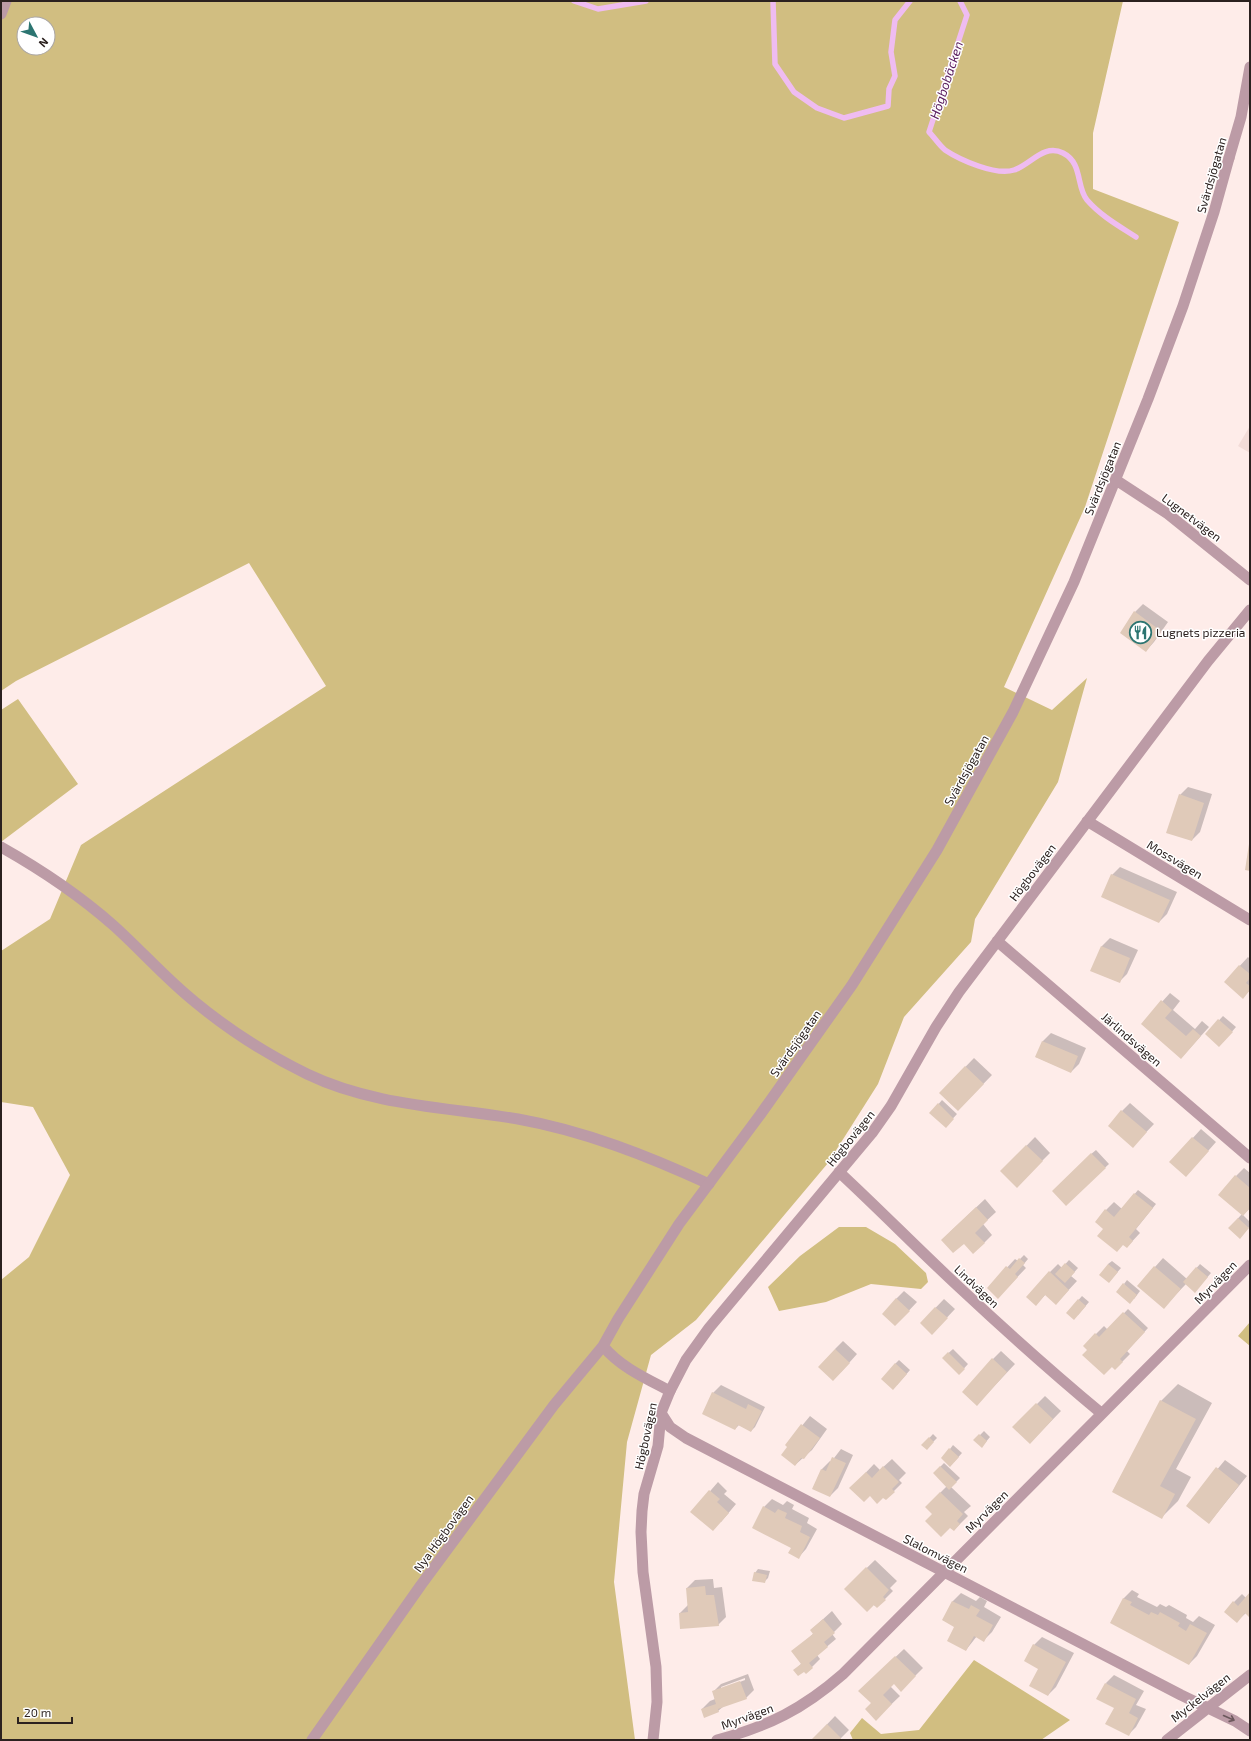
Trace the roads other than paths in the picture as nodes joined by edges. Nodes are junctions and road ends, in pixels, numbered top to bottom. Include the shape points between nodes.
1 (6, 1) edge
2 (1, 14) edge
3 (1250, 66) edge
4 (1116, 480) junction
5 (1250, 580) edge
6 (1250, 610) edge
7 (1087, 821) junction
8 (1, 847) edge
9 (1250, 920) edge
10 (997, 941) junction
11 (1250, 1158) edge
12 (839, 1172) junction
13 (709, 1184) junction
14 (1250, 1265) edge
15 (603, 1346) junction
16 (670, 1391) junction
17 (661, 1413) junction
18 (1102, 1413) junction
19 (944, 1572) junction
20 (1250, 1675) edge
21 (1206, 1708) junction
22 (1250, 1731) edge
23 (312, 1740) edge
24 (653, 1740) edge
25 (717, 1740) edge
26 (1167, 1740) edge

1 - 2 street
3 - 4 street, Svärdsjögatan via 1241,117 1214,212 1183,306
4 - 5 street, Lugnetvägen via 1180,522
4 - 13 street, Svärdsjögatan via 1074,582 1013,712 937,850 852,985
6 - 7 street, Högbovägen via 1208,661
7 - 9 street, Mossvägen
7 - 10 street, Högbovägen
8 - 13 street via 39,869 112,925 194,1002 265,1051 307,1074 352,1092 392,1101 517,1119 588,1137 616,1145
10 - 11 street, Järlindsvägen
10 - 12 street, Högbovägen via 948,1007 892,1106
12 - 16 street, Högbovägen via 709,1328 686,1360
12 - 18 street, Lindvägen via 1044,1365
13 - 15 street, Svärdsjögatan via 679,1224
14 - 18 street, Myrvägen
15 - 16 street via 616,1359 641,1376
15 - 23 street, Nya Högbovägen via 540,1423 421,1585
16 - 17 street, Högbovägen
17 - 19 street, Slalomvägen via 670,1426 686,1438
17 - 24 street, Högbovägen via 658,1446 644,1494 641,1532 643,1572 656,1668 657,1702
18 - 19 street, Myrvägen
19 - 21 street, Slalomvägen
19 - 25 street, Myrvägen via 824,1691 798,1709 769,1723
20 - 21 street, Myckelvägen
21 -> 22 street, Slalomvägen
21 - 26 street, Myckelvägen

